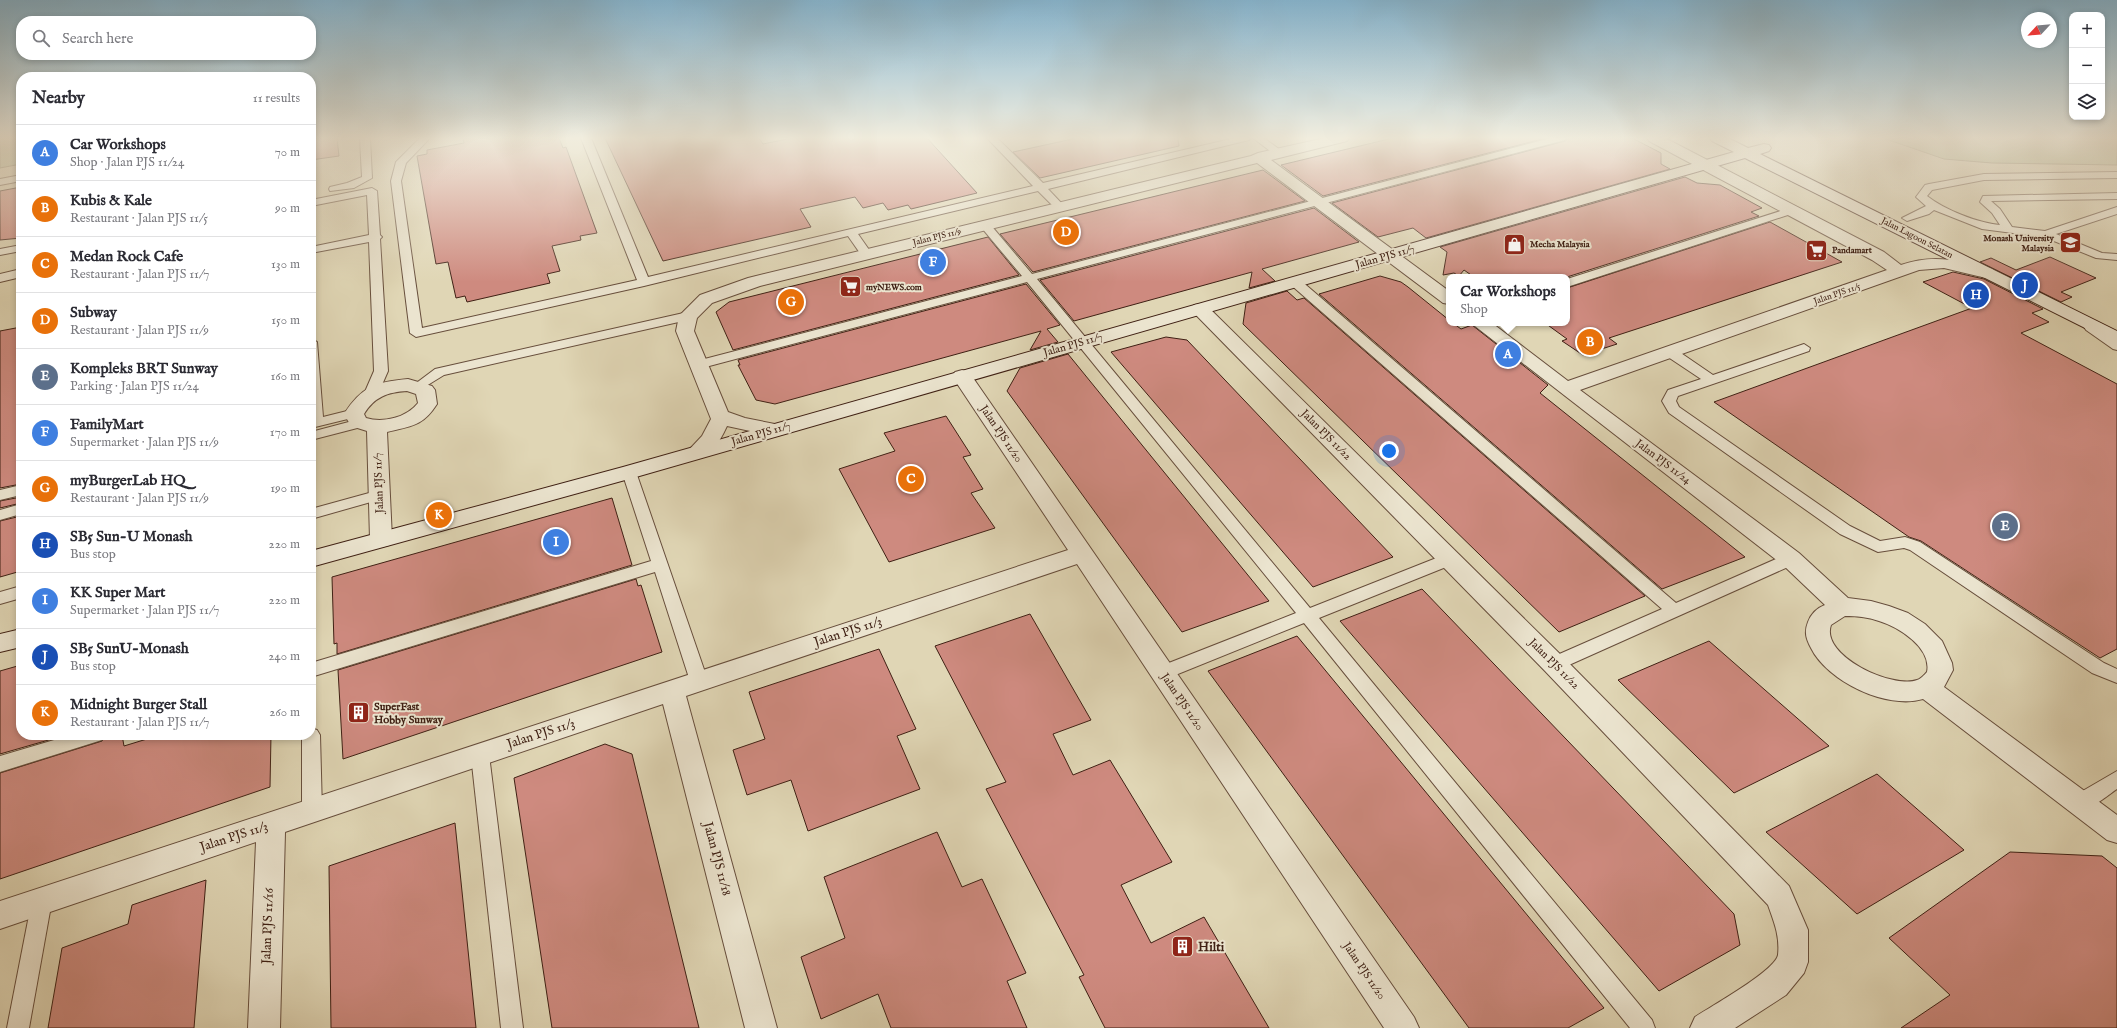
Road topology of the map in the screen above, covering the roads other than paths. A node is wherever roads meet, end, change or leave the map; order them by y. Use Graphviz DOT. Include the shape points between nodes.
graph roads {
  1 [pos="350,186"];
  2 [pos="397,186"];
  3 [pos="605,186"];
  4 [pos="1039,186"];
  5 [pos="1143,186"];
  6 [pos="1297,186"];
  7 [pos="1375,186"];
  8 [pos="1632,186"];
  9 [pos="1746,186"];
  10 [pos="1819,186"];
  11 [pos="1842,186"];
  12 [pos="1935,186"];
  13 [pos="316,192"];
  14 [pos="2117,196"];
  15 [pos="1317,201"];
  16 [pos="316,202"];
  17 [pos="1933,206"];
  18 [pos="1060,207"];
  19 [pos="1793,210"];
  20 [pos="2117,210"];
  21 [pos="1907,218"];
  22 [pos="985,225"];
  23 [pos="2009,230"];
  24 [pos="375,232"];
  25 [pos="851,232"];
  26 [pos="2046,234"];
  27 [pos="316,239"];
  28 [pos="16,249"];
  29 [pos="316,249"];
  30 [pos="0,252"];
  31 [pos="866,254"];
  32 [pos="1390,255"];
  33 [pos="2117,256"];
  34 [pos="1898,272"];
  35 [pos="1986,273"];
  36 [pos="16,274"];
  37 [pos="1028,277"];
  38 [pos="0,278"];
  39 [pos="1570,281"];
  40 [pos="644,282"];
  41 [pos="1295,282"];
  42 [pos="1446,297"];
  43 [pos="1200,308"];
  44 [pos="688,316"];
  45 [pos="2078,319"];
  46 [pos="2117,321"];
  47 [pos="1484,326"];
  48 [pos="2117,338"];
  49 [pos="1084,342"];
  50 [pos="2117,346"];
  51 [pos="1804,348"];
  52 [pos="1670,352"];
  53 [pos="698,365"];
  54 [pos="381,371"];
  55 [pos="962,376"];
  56 [pos="1712,380"];
  57 [pos="395,386"];
  58 [pos="418,387"];
  59 [pos="1566,388"];
  60 [pos="371,394"];
  61 [pos="720,416"];
  62 [pos="364,421"];
  63 [pos="316,423"];
  64 [pos="773,430"];
  65 [pos="316,435"];
  66 [pos="696,453"];
  67 [pos="629,472"];
  68 [pos="16,491"];
  69 [pos="0,496"];
  70 [pos="380,496"];
  71 [pos="16,510"];
  72 [pos="316,513"];
  73 [pos="0,515"];
  74 [pos="381,539"];
  75 [pos="1082,554"];
  76 [pos="316,558"];
  77 [pos="1450,559"];
  78 [pos="1791,559"];
  79 [pos="658,565"];
  80 [pos="16,593"];
  81 [pos="0,598"];
  82 [pos="1842,607"];
  83 [pos="1675,611"];
  84 [pos="1307,615"];
  85 [pos="16,639"];
  86 [pos="0,643"];
  87 [pos="1554,664"];
  88 [pos="316,668"];
  89 [pos="1162,672"];
  90 [pos="2117,676"];
  91 [pos="699,682"];
  92 [pos="1926,688"];
  93 [pos="672,691"];
  94 [pos="79,740"];
  95 [pos="311,740"];
  96 [pos="480,755"];
  97 [pos="0,764"];
  98 [pos="2116,781"];
  99 [pos="2081,802"];
  100 [pos="312,810"];
  101 [pos="271,824"];
  102 [pos="2117,831"];
  103 [pos="42,900"];
  104 [pos="0,914"];
  105 [pos="18,1028"];
  106 [pos="264,1028"];
  107 [pos="512,1028"];
  108 [pos="761,1028"];
  109 [pos="1403,1028"];
  110 [pos="1644,1028"];
  111 [pos="1706,1028"];
  1 -- 13 [label="lane"];
  2 -- 40 [label="lane" via="416,333"];
  3 -- 40 [label="lane"];
  4 -- 18 [label="lane"];
  4 -- 25 [label="lane"];
  5 -- 18 [label="street, Jalan PJS 11/9"];
  6 -- 15 [label="street"];
  7 -- 15 [label="lane"];
  8 -- 32 [label="street, Jalan PJS 11/7"];
  9 -- 19 [label="street"];
  10 -- 35 [label="street, Jalan Lagoon Selatan"];
  11 -- 21 [label="street, Jalan Lagoon Selatan"];
  12 -- 17 [label="lane" via="1929,187 1921,197"];
  14 -- 23 [label="lane" via="1987,198 1985,202 1996,211"];
  15 -- 32 [label="street"];
  15 -- 37 [label="lane"];
  16 -- 24 [label="lane" via="372,191"];
  17 -- 21 [label="lane" via="1925,212"];
  17 -- 23 [label="lane" via="1986,227"];
  18 -- 22 [label="street, Jalan PJS 11/9"];
  19 -- 34 [label="street" via="1878,256"];
  19 -- 39 [label="lane"];
  20 -- 26 [label="lane"];
  21 -- 46 [label="street, Jalan Lagoon Selatan"];
  22 -- 31 [label="street, Jalan PJS 11/9"];
  22 -- 37 [label="lane"];
  23 -- 26 [label="lane"];
  24 -- 27 [label="lane"];
  24 -- 29 [label="lane"];
  24 -- 54 [label="lane"];
  25 -- 31 [label="lane"];
  25 -- 40 [label="lane"];
  26 -- 33 [label="lane" via="2100,256"];
  28 -- 30 [label="lane"];
  31 -- 44 [label="street, Jalan PJS 11/9" via="730,290 706,299"];
  32 -- 41 [label="street, Jalan PJS 11/7"];
  32 -- 42 [label="street"];
  34 -- 35 [label="street, Jalan PJS 11/5" via="1917,266 1944,263"];
  34 -- 52 [label="street, Jalan PJS 11/5"];
  35 -- 45 [label="street, Jalan Lagoon Selatan"];
  36 -- 38 [label="lane"];
  37 -- 49 [label="lane"];
  37 -- 53 [label="lane"];
  41 -- 43 [label="street, Jalan PJS 11/7"];
  41 -- 83 [label="lane"];
  43 -- 49 [label="street, Jalan PJS 11/7"];
  43 -- 77 [label="street, Jalan PJS 11/22"];
  44 -- 53 [label="street" via="685,331"];
  44 -- 58 [label="lane" via="440,372"];
  45 -- 48 [label="street, Jalan Lagoon Selatan"];
  45 -- 50 [label="lane"];
  47 -- 59 [label="street, Jalan PJS 11/24"];
  49 -- 55 [label="street, Jalan PJS 11/7"];
  49 -- 84 [label="lane"];
  51 -- 56 [label="lane"];
  52 -- 56 [label="lane"];
  52 -- 59 [label="street, Jalan PJS 11/5"];
  53 -- 61 [label="street"];
  54 -- 57 [label="lane"];
  54 -- 60 [label="lane"];
  55 -- 64 [label="street, Jalan PJS 11/7"];
  55 -- 75 [label="street, Jalan PJS 11/20"];
  56 -- 90 [label="lane" via="1673,393 1668,401 1674,410 1844,530 1878,547 1905,542 1915,546 2098,668"];
  57 -- 58 [label="street"];
  57 -- 60 [label="street"];
  58 -- 62 [label="street" via="425,390 428,403 423,410 403,423"];
  59 -- 78 [label="street, Jalan PJS 11/24"];
  60 -- 62 [label="street" via="360,403"];
  61 -- 64 [label="street" via="740,424"];
  61 -- 66 [label="street" via="721,419 710,440"];
  62 -- 63 [label="lane"];
  62 -- 65 [label="lane"];
  62 -- 70 [label="street, Jalan PJS 11/7"];
  64 -- 66 [label="street, Jalan PJS 11/7"];
  66 -- 67 [label="street, Jalan PJS 11/7"];
  67 -- 74 [label="street, Jalan PJS 11/7"];
  67 -- 79 [label="lane"];
  68 -- 69 [label="lane"];
  70 -- 72 [label="lane"];
  70 -- 74 [label="street, Jalan PJS 11/7"];
  71 -- 73 [label="lane"];
  74 -- 76 [label="street, Jalan PJS 11/7"];
  75 -- 89 [label="street, Jalan PJS 11/20"];
  75 -- 91 [label="street, Jalan PJS 11/3"];
  77 -- 84 [label="lane"];
  77 -- 87 [label="street, Jalan PJS 11/22"];
  78 -- 82 [label="street, Jalan PJS 11/24"];
  78 -- 83 [label="lane"];
  79 -- 88 [label="lane"];
  79 -- 91 [label="lane"];
  80 -- 81 [label="lane"];
  82 -- 92 [label="street" via="1878,611 1898,619 1915,629 1929,642 1938,656 1941,669 1937,680"];
  82 -- 92 [label="street" via="1828,611 1819,620 1817,631 1821,645 1832,659 1855,675 1890,689 1910,691"];
  83 -- 87 [label="lane"];
  84 -- 89 [label="lane"];
  84 -- 110 [label="lane"];
  85 -- 86 [label="street"];
  87 -- 111 [label="street, Jalan PJS 11/22" via="1779,896 1793,930 1793,962 1775,984"];
  89 -- 109 [label="street, Jalan PJS 11/20"];
  91 -- 93 [label="street, Jalan PJS 11/3"];
  92 -- 99 [label="street"];
  93 -- 96 [label="street, Jalan PJS 11/3"];
  93 -- 108 [label="street, Jalan PJS 11/18"];
  94 -- 97 [label="lane"];
  95 -- 100 [label="lane"];
  96 -- 100 [label="street, Jalan PJS 11/3"];
  96 -- 107 [label="lane"];
  98 -- 99 [label="lane"];
  99 -- 102 [label="street"];
  100 -- 101 [label="street, Jalan PJS 11/3"];
  101 -- 103 [label="street, Jalan PJS 11/3"];
  101 -- 106 [label="street, Jalan PJS 11/16"];
  103 -- 104 [label="street, Jalan PJS 11/3"];
  103 -- 105 [label="lane"];
}
